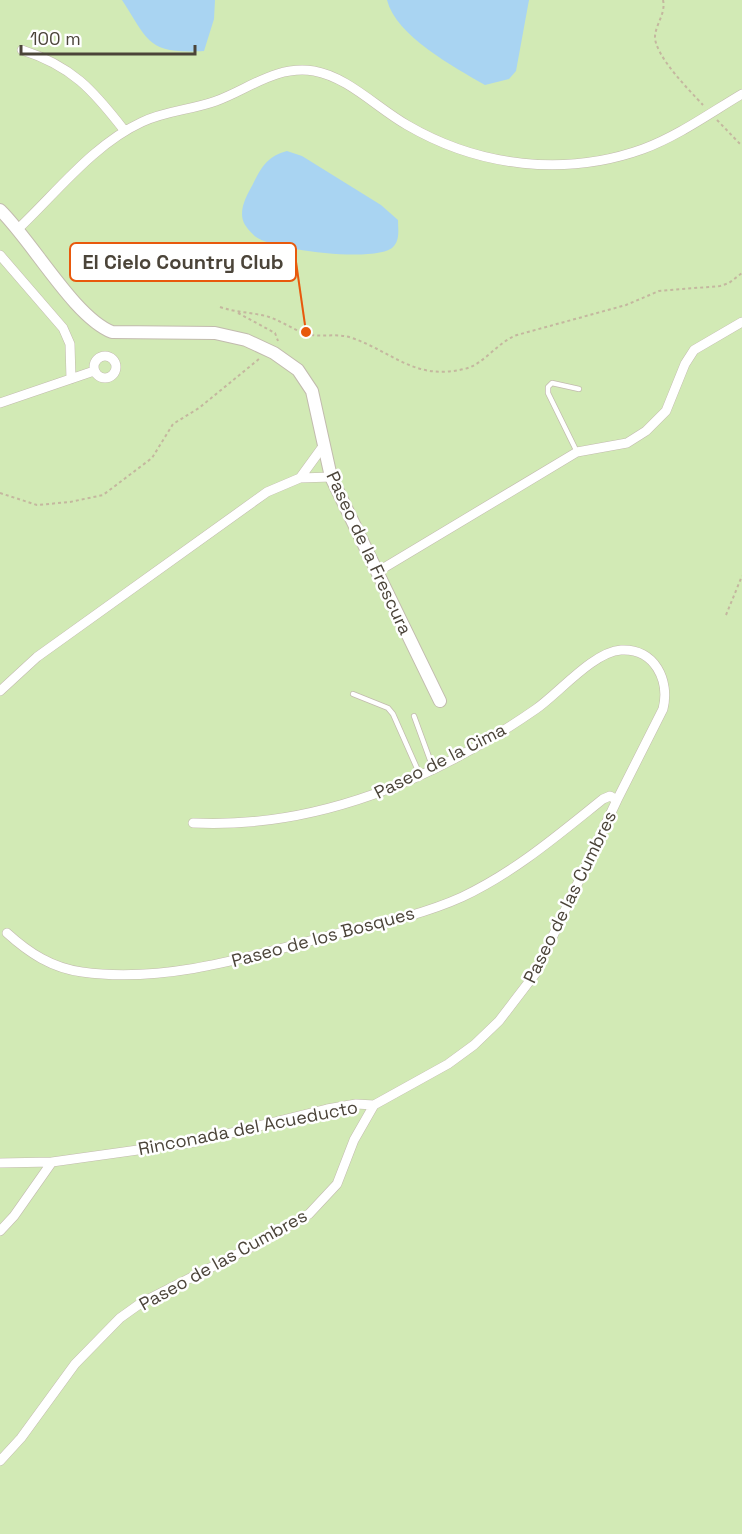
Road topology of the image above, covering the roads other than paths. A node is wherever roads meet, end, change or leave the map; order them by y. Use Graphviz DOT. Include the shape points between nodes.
graph roads {
  1 [pos="22,50"];
  2 [pos="742,94"];
  3 [pos="124,130"];
  4 [pos="0,210"];
  5 [pos="19,228"];
  6 [pos="0,255"];
  7 [pos="742,322"];
  8 [pos="94,371"];
  9 [pos="71,380"];
  10 [pos="579,389"];
  11 [pos="0,403"];
  12 [pos="324,445"];
  13 [pos="577,452"];
  14 [pos="331,477"];
  15 [pos="300,478"];
  16 [pos="376,572"];
  17 [pos="659,669"];
  18 [pos="0,691"];
  19 [pos="353,694"];
  20 [pos="440,701"];
  21 [pos="414,716"];
  22 [pos="433,768"];
  23 [pos="420,775"];
  24 [pos="617,800"];
  25 [pos="192,823"];
  26 [pos="7,933"];
  27 [pos="374,1105"];
  28 [pos="52,1162"];
  29 [pos="0,1163"];
  30 [pos="0,1231"];
  31 [pos="0,1461"];
  1 -- 3 [label="street" via="46,58 76,76"];
  2 -- 3 [label="street" via="666,138 620,155 567,164 514,163 458,150 406,125 331,76 295,70"];
  3 -- 5 [label="street"];
  4 -- 5 [label="street, Paseo de la Frescura"];
  5 -- 12 [label="street, Paseo de la Frescura" via="98,327 112,332 215,333 246,340 298,370 312,391"];
  6 -- 9 [label="street" via="63,328 70,344"];
  7 -- 13 [label="street" via="694,350 666,411 645,431 627,443"];
  8 -- 9 [label="street"];
  9 -- 11 [label="street"];
  10 -- 13 [label="lane" via="552,383 548,387"];
  12 -- 14 [label="street, Paseo de la Frescura"];
  12 -- 15 [label="street"];
  13 -- 16 [label="street"];
  14 -- 15 [label="street"];
  14 -- 16 [label="street, Paseo de la Frescura"];
  15 -- 18 [label="street" via="267,492 112,601 37,657"];
  16 -- 20 [label="street, Paseo de la Frescura"];
  17 -- 22 [label="street, Paseo de la Cima" via="641,654 621,650 609,653 538,708 485,742"];
  17 -- 24 [label="street, Paseo de las Cumbres" via="667,695 663,709"];
  19 -- 23 [label="lane" via="388,708 393,714"];
  21 -- 22 [label="lane"];
  22 -- 23 [label="street, Paseo de la Cima"];
  23 -- 25 [label="street, Paseo de la Cima" via="371,796 291,817 248,823"];
  24 -- 26 [label="street, Paseo de los Bosques" via="610,796 603,799 528,860 462,897 392,920 210,966 128,974 82,972 33,954"];
  24 -- 27 [label="street, Paseo de las Cumbres" via="540,964 520,996 474,1045"];
  27 -- 28 [label="street, Rinconada del Acueducto" via="327,1109 195,1142"];
  27 -- 31 [label="street, Paseo de las Cumbres" via="327,1197 292,1225 141,1303 120,1318 75,1364"];
  28 -- 29 [label="street, Rinconada del Acueducto"];
  28 -- 30 [label="street"];
}
